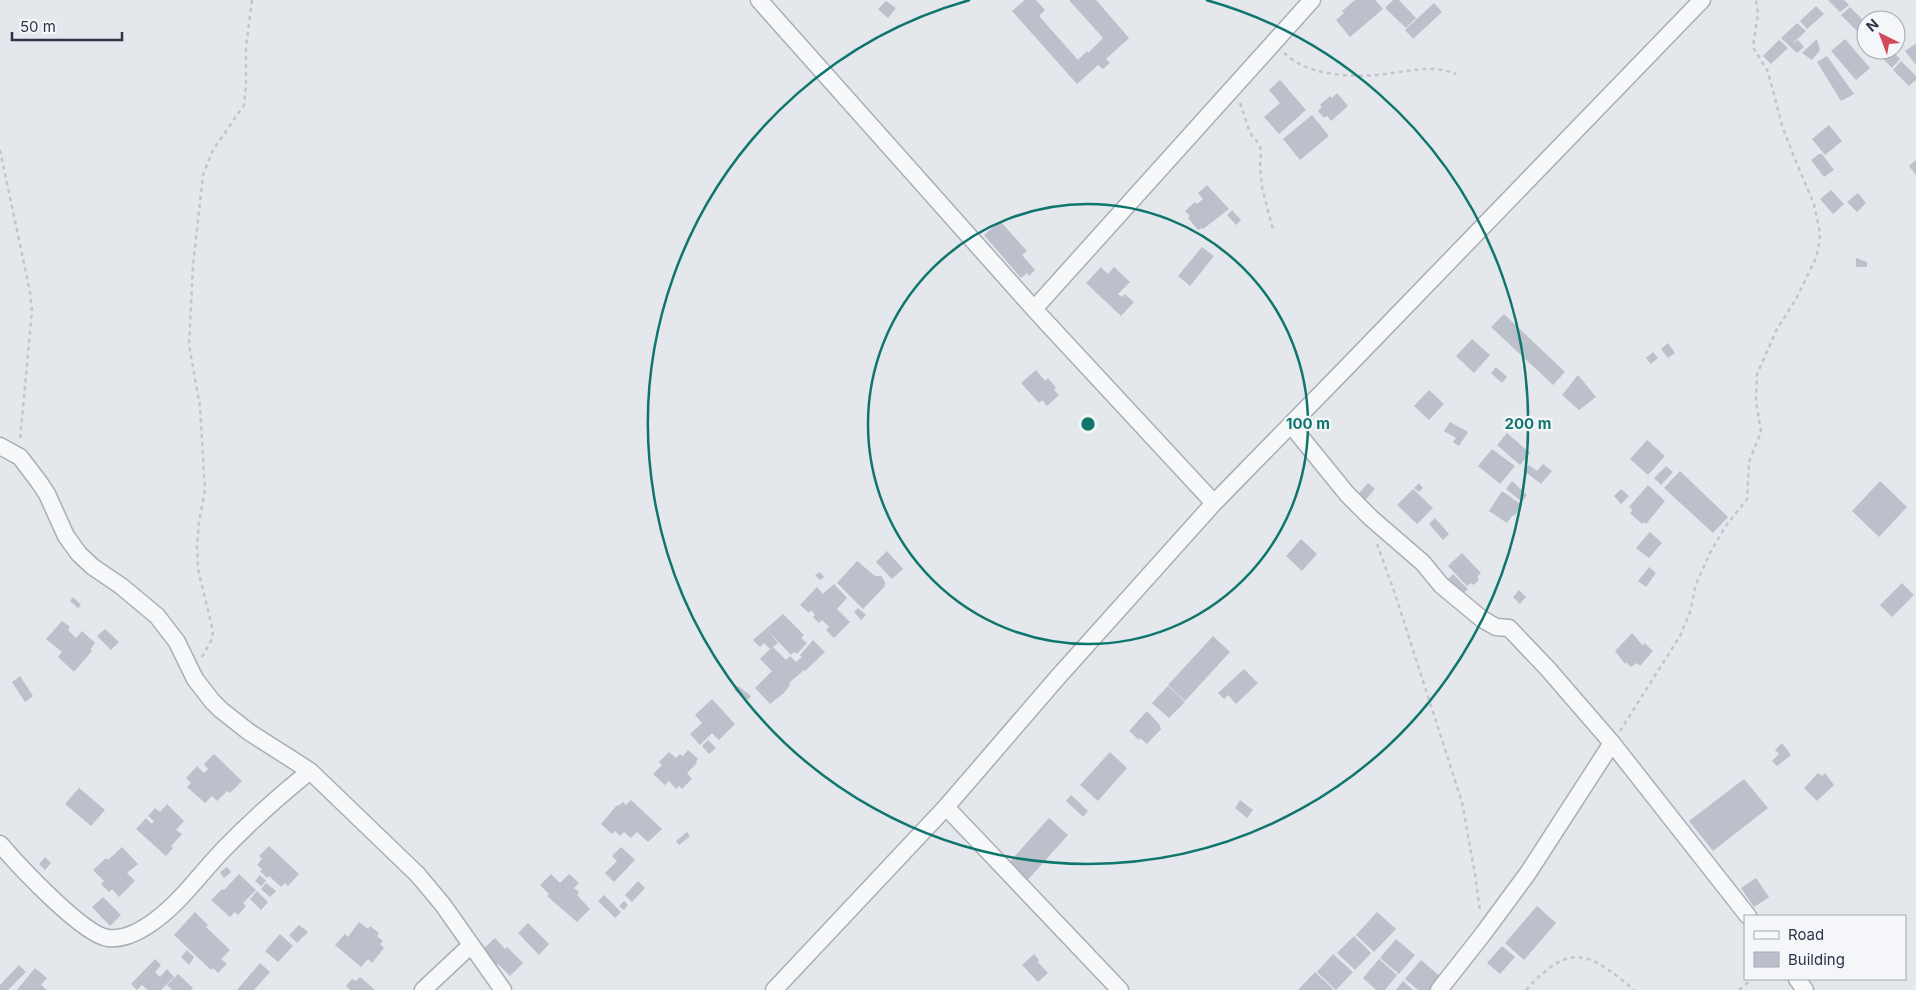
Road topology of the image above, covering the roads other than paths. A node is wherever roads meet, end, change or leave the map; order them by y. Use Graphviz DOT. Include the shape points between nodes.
graph roads {
  1 [pos="759,0"];
  2 [pos="1312,0"];
  3 [pos="1702,0"];
  4 [pos="1034,309"];
  5 [pos="1291,425"];
  6 [pos="0,446"];
  7 [pos="1214,503"];
  8 [pos="1612,743"];
  9 [pos="310,771"];
  10 [pos="946,807"];
  11 [pos="0,844"];
  12 [pos="1747,915"];
  13 [pos="470,946"];
  14 [pos="423,990"];
  15 [pos="503,990"];
  16 [pos="774,990"];
  17 [pos="1120,990"];
  18 [pos="1439,990"];
  1 -- 4 [label="street"];
  2 -- 4 [label="street"];
  3 -- 5 [label="street"];
  4 -- 7 [label="street"];
  5 -- 7 [label="street"];
  5 -- 8 [label="street" via="1347,494 1371,518 1482,619 1496,627 1509,628"];
  6 -- 9 [label="street" via="20,456 47,494 66,536 79,554 157,616 176,642 203,691 221,710"];
  7 -- 10 [label="street"];
  8 -- 12 [label="street"];
  8 -- 18 [label="street" via="1528,873"];
  9 -- 11 [label="street" via="258,816 165,912 143,928 124,936 107,938 90,932 20,868"];
  9 -- 13 [label="street" via="418,875"];
  10 -- 16 [label="street"];
  10 -- 17 [label="street"];
  13 -- 14 [label="street"];
  13 -- 15 [label="street"];
}
